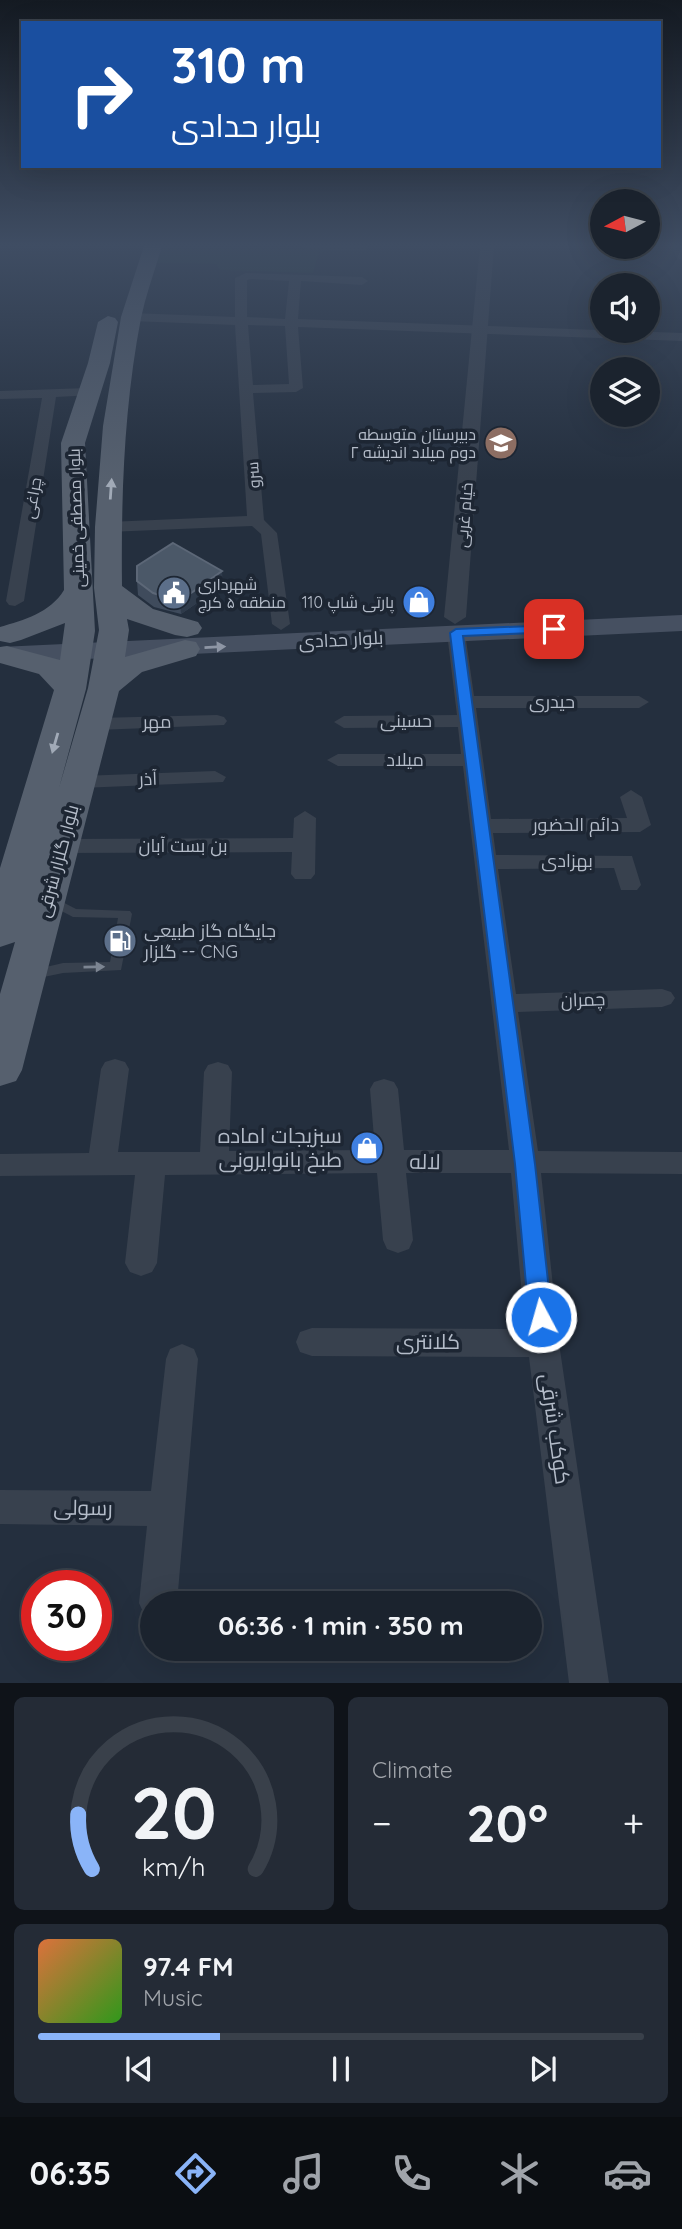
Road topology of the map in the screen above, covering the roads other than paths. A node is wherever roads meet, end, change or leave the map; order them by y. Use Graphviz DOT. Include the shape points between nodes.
graph roads {
  1 [pos="116,325"];
  2 [pos="121,325"];
  3 [pos="240,325"];
  4 [pos="291,325"];
  5 [pos="333,325"];
  6 [pos="480,325"];
  7 [pos="480,330"];
  8 [pos="682,338"];
  9 [pos="247,389"];
  10 [pos="88,392"];
  11 [pos="50,394"];
  12 [pos="0,396"];
  13 [pos="115,426"];
  14 [pos="77,427"];
  15 [pos="112,459"];
  16 [pos="72,461"];
  17 [pos="256,521"];
  18 [pos="108,527"];
  19 [pos="108,588"];
  20 [pos="79,589"];
  21 [pos="15,601"];
  22 [pos="682,608"];
  23 [pos="281,624"];
  24 [pos="682,624"];
  25 [pos="456,625"];
  26 [pos="186,639"];
  27 [pos="95,641"];
  28 [pos="4,644"];
  29 [pos="87,688"];
  30 [pos="639,702"];
  31 [pos="466,712"];
  32 [pos="217,721"];
  33 [pos="344,722"];
  34 [pos="97,724"];
  35 [pos="338,760"];
  36 [pos="472,760"];
  37 [pos="215,777"];
  38 [pos="80,782"];
  39 [pos="631,797"];
  40 [pos="305,818"];
  41 [pos="481,826"];
  42 [pos="304,845"];
  43 [pos="62,846"];
  44 [pos="486,862"];
  45 [pos="303,874"];
  46 [pos="629,885"];
  47 [pos="48,899"];
  48 [pos="0,934"];
  49 [pos="27,975"];
  50 [pos="662,998"];
  51 [pos="504,1003"];
  52 [pos="115,1069"];
  53 [pos="0,1070"];
  54 [pos="218,1072"];
  55 [pos="384,1089"];
  56 [pos="389,1161"];
  57 [pos="214,1163"];
  58 [pos="682,1163"];
  59 [pos="525,1164"];
  60 [pos="0,1165"];
  61 [pos="102,1165"];
  62 [pos="151,1165"];
  63 [pos="398,1240"];
  64 [pos="141,1263"];
  65 [pos="312,1342"];
  66 [pos="543,1343"];
  67 [pos="182,1360"];
  68 [pos="0,1507"];
  69 [pos="167,1509"];
  70 [pos="159,1591"];
  71 [pos="589,1683"];
  1 -- 10 [label="main road, بلوار مصطفی خمینی"];
  2 -- 13 [label="main road, بلوار مصطفی خمینی"];
  3 -- 9 [label="street, سرو"];
  4 -- 9 [label="street" via="296,388"];
  5 -- 7 [label="street"];
  6 -- 7 [label="street, خیام غربی"];
  7 -- 8 [label="street"];
  7 -- 25 [label="street, خیام غربی"];
  9 -- 17 [label="street, سرو"];
  10 -- 11 [label="street"];
  10 -- 14 [label="main road, بلوار مصطفی خمینی"];
  11 -- 12 [label="street"];
  11 -- 21 [label="street, چراغی"];
  13 -- 14 [label="main road" via="92,435"];
  13 -- 15 [label="main road, بلوار مصطفی خمینی"];
  14 -- 16 [label="main road, بلوار مصطفی خمینی"];
  15 -- 16 [label="main road" via="105,452 93,451"];
  18 -- 15 [label="main road, بلوار مصطفی خمینی, one-way"];
  16 -- 20 [label="main road, بلوار مصطفی خمینی"];
  17 -- 18 [label="street"];
  17 -- 23 [label="street, سرو" via="269,533"];
  18 -- 19 [label="main road, بلوار مصطفی خمینی"];
  19 -- 26 [label="main road" via="131,611"];
  19 -- 27 [label="main road, بلوار مصطفی خمینی"];
  20 -- 27 [label="main road, بلوار مصطفی خمینی"];
  20 -- 28 [label="main road" via="59,616"];
  22 -- 25 [label="main road, بلوار حدادی"];
  23 -- 25 [label="main road, بلوار حدادی"];
  23 -- 26 [label="main road, بلوار حدادی"];
  24 -- 25 [label="main road, بلوار حدادی"];
  26 -- 25 [label="main road, بلوار حدادی, one-way"];
  25 -- 31 [label="street, کوکب شرقی"];
  26 -- 27 [label="main road, بلوار حدادی"];
  26 -- 29 [label="main road"];
  27 -- 28 [label="main road, بلوار حدادی"];
  27 -- 29 [label="main road, بلوار گلزار شرقی"];
  28 -- 29 [label="main road"];
  29 -- 34 [label="main road, بلوار گلزار شرقی"];
  29 -- 48 [label="main road, بلوار گلزار شرقی, one-way"];
  30 -- 31 [label="street, حیدری"];
  31 -- 33 [label="street, حسینی"];
  31 -- 36 [label="street, کوکب شرقی"];
  32 -- 34 [label="street, مهر"];
  34 -- 38 [label="main road, بلوار گلزار شرقی"];
  35 -- 36 [label="street, میلاد"];
  36 -- 41 [label="street, کوکب شرقی"];
  37 -- 38 [label="street, آذر"];
  38 -- 43 [label="main road, بلوار گلزار شرقی"];
  39 -- 41 [label="street, دائم الحضور" via="640,825"];
  40 -- 42 [label="street"];
  41 -- 44 [label="street, کوکب شرقی"];
  42 -- 43 [label="street, بن بست آبان"];
  42 -- 45 [label="street"];
  43 -- 47 [label="main road, بلوار گلزار شرقی"];
  44 -- 46 [label="street, بهزادی" via="624,861"];
  44 -- 51 [label="street, کوکب شرقی"];
  47 -- 49 [label="main road, بلوار گلزار شرقی"];
  49 -- 47 [label="lane, one-way" via="62,968 116,967 125,914 73,913"];
  49 -- 53 [label="main road, بلوار گلزار شرقی"];
  50 -- 51 [label="street, چمران"];
  51 -- 59 [label="street, کوکب شرقی"];
  52 -- 61 [label="street"];
  54 -- 57 [label="street"];
  55 -- 56 [label="street"];
  56 -- 57 [label="street, لاله"];
  56 -- 59 [label="street, لاله"];
  56 -- 63 [label="street"];
  57 -- 62 [label="street, لاله"];
  58 -- 59 [label="street, لاله"];
  59 -- 66 [label="street, کوکب شرقی"];
  60 -- 61 [label="street, لاله"];
  61 -- 62 [label="street, لاله"];
  62 -- 64 [label="street"];
  65 -- 66 [label="street, کلانتری"];
  66 -- 71 [label="street, کوکب شرقی"];
  67 -- 69 [label="street"];
  68 -- 69 [label="street, رسولی"];
  69 -- 70 [label="street"];
}
